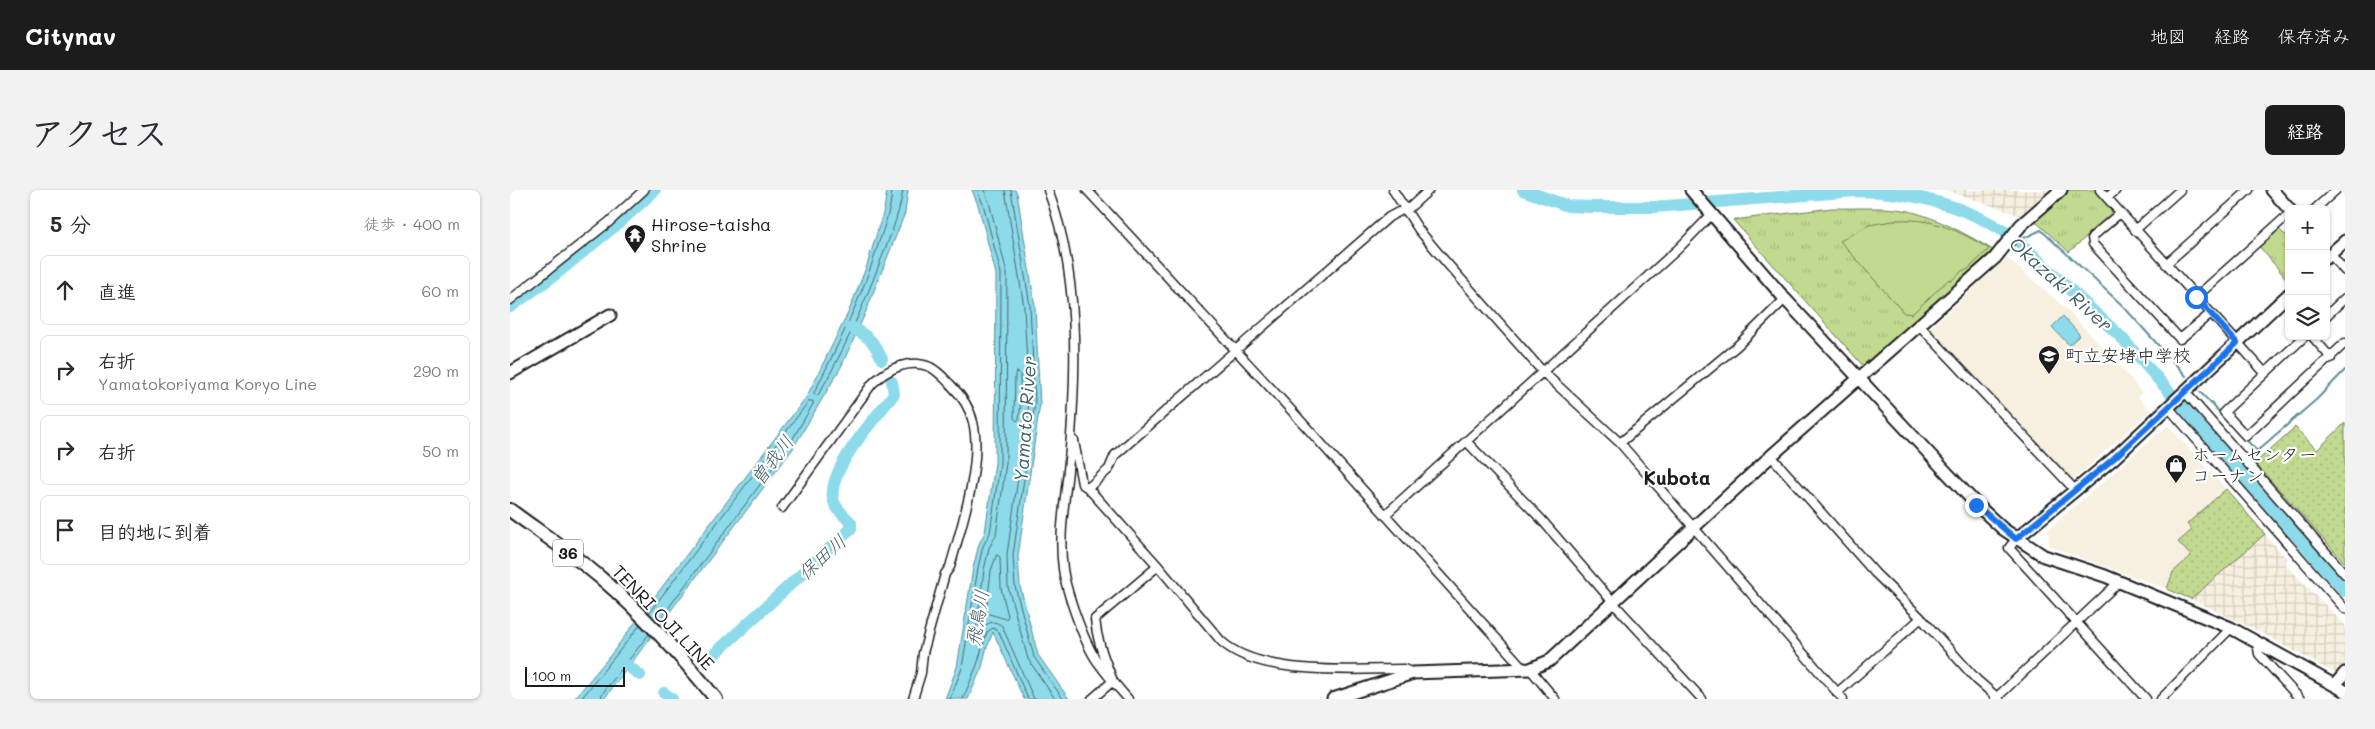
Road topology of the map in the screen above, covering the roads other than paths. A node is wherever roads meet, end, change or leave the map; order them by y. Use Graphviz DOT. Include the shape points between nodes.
graph roads {
  1 [pos="644,190"];
  2 [pos="1048,190"];
  3 [pos="1087,190"];
  4 [pos="1393,190"];
  5 [pos="1429,190"];
  6 [pos="2061,190"];
  7 [pos="2100,190"];
  8 [pos="2116,190"];
  9 [pos="2180,190"];
  10 [pos="2249,190"];
  11 [pos="2336,190"];
  12 [pos="2274,191"];
  13 [pos="1693,192"];
  14 [pos="2107,198"];
  15 [pos="2286,205"];
  16 [pos="2319,205"];
  17 [pos="1405,210"];
  18 [pos="2120,213"];
  19 [pos="1712,214"];
  20 [pos="2285,218"];
  21 [pos="2135,230"];
  22 [pos="2345,241"];
  23 [pos="2330,252"];
  24 [pos="2330,256"];
  25 [pos="2166,264"];
  26 [pos="2345,270"];
  27 [pos="2288,295"];
  28 [pos="2196,297"];
  29 [pos="2345,298"];
  30 [pos="1785,299"];
  31 [pos="510,300"];
  32 [pos="2330,312"];
  33 [pos="2210,314"];
  34 [pos="610,315"];
  35 [pos="1920,326"];
  36 [pos="2301,340"];
  37 [pos="2315,340"];
  38 [pos="2237,343"];
  39 [pos="2345,343"];
  40 [pos="1235,350"];
  41 [pos="2331,358"];
  42 [pos="1542,372"];
  43 [pos="510,373"];
  44 [pos="2265,373"];
  45 [pos="1860,379"];
  46 [pos="2185,392"];
  47 [pos="2168,407"];
  48 [pos="1072,419"];
  49 [pos="1466,441"];
  50 [pos="1620,443"];
  51 [pos="1771,456"];
  52 [pos="1088,488"];
  53 [pos="2076,491"];
  54 [pos="782,508"];
  55 [pos="510,510"];
  56 [pos="1384,515"];
  57 [pos="1692,528"];
  58 [pos="2016,539"];
  59 [pos="1158,566"];
  60 [pos="2345,574"];
  61 [pos="2119,582"];
  62 [pos="1613,600"];
  63 [pos="2345,609"];
  64 [pos="1921,618"];
  65 [pos="2076,622"];
  66 [pos="2231,628"];
  67 [pos="2258,642"];
  68 [pos="1527,669"];
  69 [pos="1413,673"];
  70 [pos="2345,673"];
  71 [pos="1111,684"];
  72 [pos="2340,688"];
  73 [pos="1838,696"];
  74 [pos="1997,698"];
  75 [pos="716,699"];
  76 [pos="913,699"];
  77 [pos="1092,699"];
  78 [pos="1128,699"];
  79 [pos="1333,699"];
  80 [pos="1555,699"];
  81 [pos="1702,699"];
  82 [pos="2146,699"];
  83 [pos="2160,699"];
  84 [pos="2300,699"];
  1 -- 31 [label="street"];
  2 -- 48 [label="street" via="1067,261 1074,319"];
  3 -- 40 [label="street"];
  4 -- 17 [label="street"];
  5 -- 17 [label="street"];
  6 -- 35 [label="street" via="2019,228 1995,258"];
  7 -- 14 [label="street"];
  8 -- 14 [label="street"];
  9 -- 21 [label="street"];
  10 -- 25 [label="street"];
  11 -- 16 [label="street"];
  12 -- 15 [label="street"];
  13 -- 19 [label="street"];
  14 -- 18 [label="street"];
  17 -- 40 [label="street" via="1389,217"];
  17 -- 42 [label="street" via="1445,262"];
  18 -- 21 [label="street"];
  18 -- 33 [label="street" via="2092,237 2093,244 2180,339"];
  19 -- 30 [label="street"];
  19 -- 42 [label="street"];
  20 -- 28 [label="street"];
  21 -- 25 [label="street"];
  22 -- 23 [label="street"];
  24 -- 26 [label="street"];
  25 -- 28 [label="street"];
  27 -- 38 [label="street"];
  28 -- 33 [label="street"];
  29 -- 32 [label="street"];
  30 -- 45 [label="street"];
  30 -- 50 [label="street" via="1737,346"];
  33 -- 38 [label="street"];
  34 -- 43 [label="street"];
  35 -- 45 [label="street"];
  35 -- 53 [label="street"];
  36 -- 44 [label="street"];
  37 -- 41 [label="street"];
  38 -- 44 [label="street"];
  38 -- 46 [label="street"];
  39 -- 41 [label="street"];
  40 -- 52 [label="street" via="1116,455 1109,469"];
  40 -- 56 [label="street"];
  41 -- 44 [label="street" via="2246,436 2224,412"];
  42 -- 49 [label="street"];
  42 -- 50 [label="street"];
  45 -- 51 [label="street"];
  45 -- 58 [label="street" via="1976,505"];
  46 -- 47 [label="street"];
  46 -- 60 [label="street"];
  47 -- 53 [label="street"];
  47 -- 63 [label="street"];
  48 -- 52 [label="street" via="1082,484"];
  48 -- 71 [label="street" via="1062,535 1063,570 1074,610 1094,657"];
  49 -- 56 [label="street"];
  49 -- 62 [label="street"];
  50 -- 57 [label="street"];
  51 -- 57 [label="street"];
  51 -- 64 [label="street" via="1875,572"];
  52 -- 59 [label="street"];
  53 -- 58 [label="street"];
  54 -- 76 [label="street" via="872,384 892,368 924,364 936,370 964,402 973,422 976,440 971,484 950,567 922,653 921,673"];
  55 -- 75 [label="main road, TENRI OJI LINE / 36" via="624,599"];
  56 -- 68 [label="street"];
  57 -- 62 [label="street"];
  57 -- 73 [label="street"];
  58 -- 61 [label="street" via="2044,556"];
  58 -- 65 [label="street" via="2009,548"];
  59 -- 69 [label="street" via="1231,651 1295,668 1404,669"];
  59 -- 71 [label="street" via="1095,619"];
  61 -- 65 [label="street"];
  61 -- 66 [label="street"];
  62 -- 68 [label="street" via="1549,661"];
  62 -- 81 [label="street"];
  64 -- 73 [label="street"];
  64 -- 74 [label="street"];
  65 -- 74 [label="street"];
  65 -- 82 [label="street"];
  66 -- 67 [label="street"];
  66 -- 83 [label="street"];
  67 -- 72 [label="street"];
  67 -- 84 [label="street" via="2259,654"];
  68 -- 69 [label="street"];
  68 -- 80 [label="street"];
  69 -- 79 [label="street"];
  70 -- 72 [label="street"];
  71 -- 77 [label="street"];
  71 -- 78 [label="street"];
}
